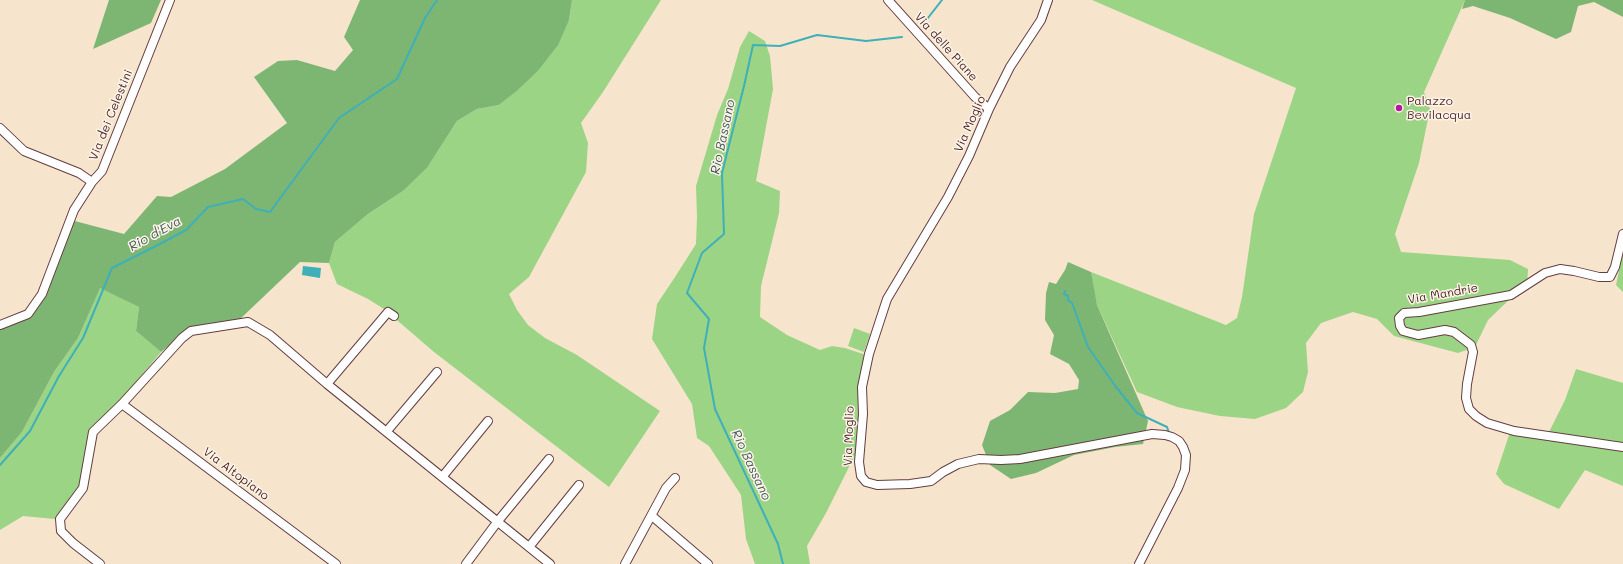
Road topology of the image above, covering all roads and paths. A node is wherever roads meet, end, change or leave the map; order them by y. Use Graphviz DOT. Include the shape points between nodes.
graph roads {
  1 [pos="170,0"];
  2 [pos="888,0"];
  3 [pos="1048,0"];
  4 [pos="989,109"];
  5 [pos="0,128"];
  6 [pos="92,182"];
  7 [pos="1623,234"];
  8 [pos="394,316"];
  9 [pos="0,326"];
  10 [pos="437,372"];
  11 [pos="327,384"];
  12 [pos="122,404"];
  13 [pos="488,421"];
  14 [pos="387,431"];
  15 [pos="1623,447"];
  16 [pos="549,459"];
  17 [pos="443,476"];
  18 [pos="675,478"];
  19 [pos="579,484"];
  20 [pos="652,516"];
  21 [pos="498,521"];
  22 [pos="529,547"];
  23 [pos="100,564"];
  24 [pos="336,564"];
  25 [pos="466,564"];
  26 [pos="550,564"];
  27 [pos="625,564"];
  28 [pos="708,564"];
  29 [pos="1139,564"];
  1 -- 6 [label="street, Via dei Celestini" via="102,171"];
  2 -- 4 [label="street, Via delle Piane" via="975,97"];
  3 -- 4 [label="street, Via Moglio" via="1041,20 1010,67"];
  4 -- 29 [label="street, Via Moglio" via="948,197 887,299 869,354 862,387 863,414 858,462 861,476 866,482 877,485 910,484 931,481 958,464 979,460 1020,459 1152,434 1172,437 1183,447 1186,455 1185,470"];
  5 -- 6 [label="street" via="24,151 79,173"];
  6 -- 9 [label="street, Via dei Celestini" via="74,210 42,294 28,314"];
  7 -- 15 [label="street, Via Mandrie" via="1610,277 1560,269 1545,273 1512,295 1404,313 1399,318 1403,331 1418,335 1445,330 1454,332 1471,345 1473,352 1466,384 1466,398 1469,409 1487,423 1514,431"];
  8 -- 11 [label="street" via="388,312"];
  10 -- 14 [label="street"];
  11 -- 12 [label="street" via="270,335 248,322 192,331 182,338"];
  11 -- 14 [label="street"];
  12 -- 23 [label="street" via="93,432 83,488 60,519 61,531"];
  12 -- 24 [label="street, Via Altopiano"];
  13 -- 17 [label="street"];
  14 -- 17 [label="street"];
  16 -- 21 [label="street"];
  17 -- 21 [label="street"];
  18 -- 20 [label="street" via="666,488"];
  19 -- 22 [label="street"];
  20 -- 27 [label="street"];
  20 -- 28 [label="street"];
  21 -- 22 [label="street"];
  21 -- 25 [label="street"];
  22 -- 26 [label="street"];
}
